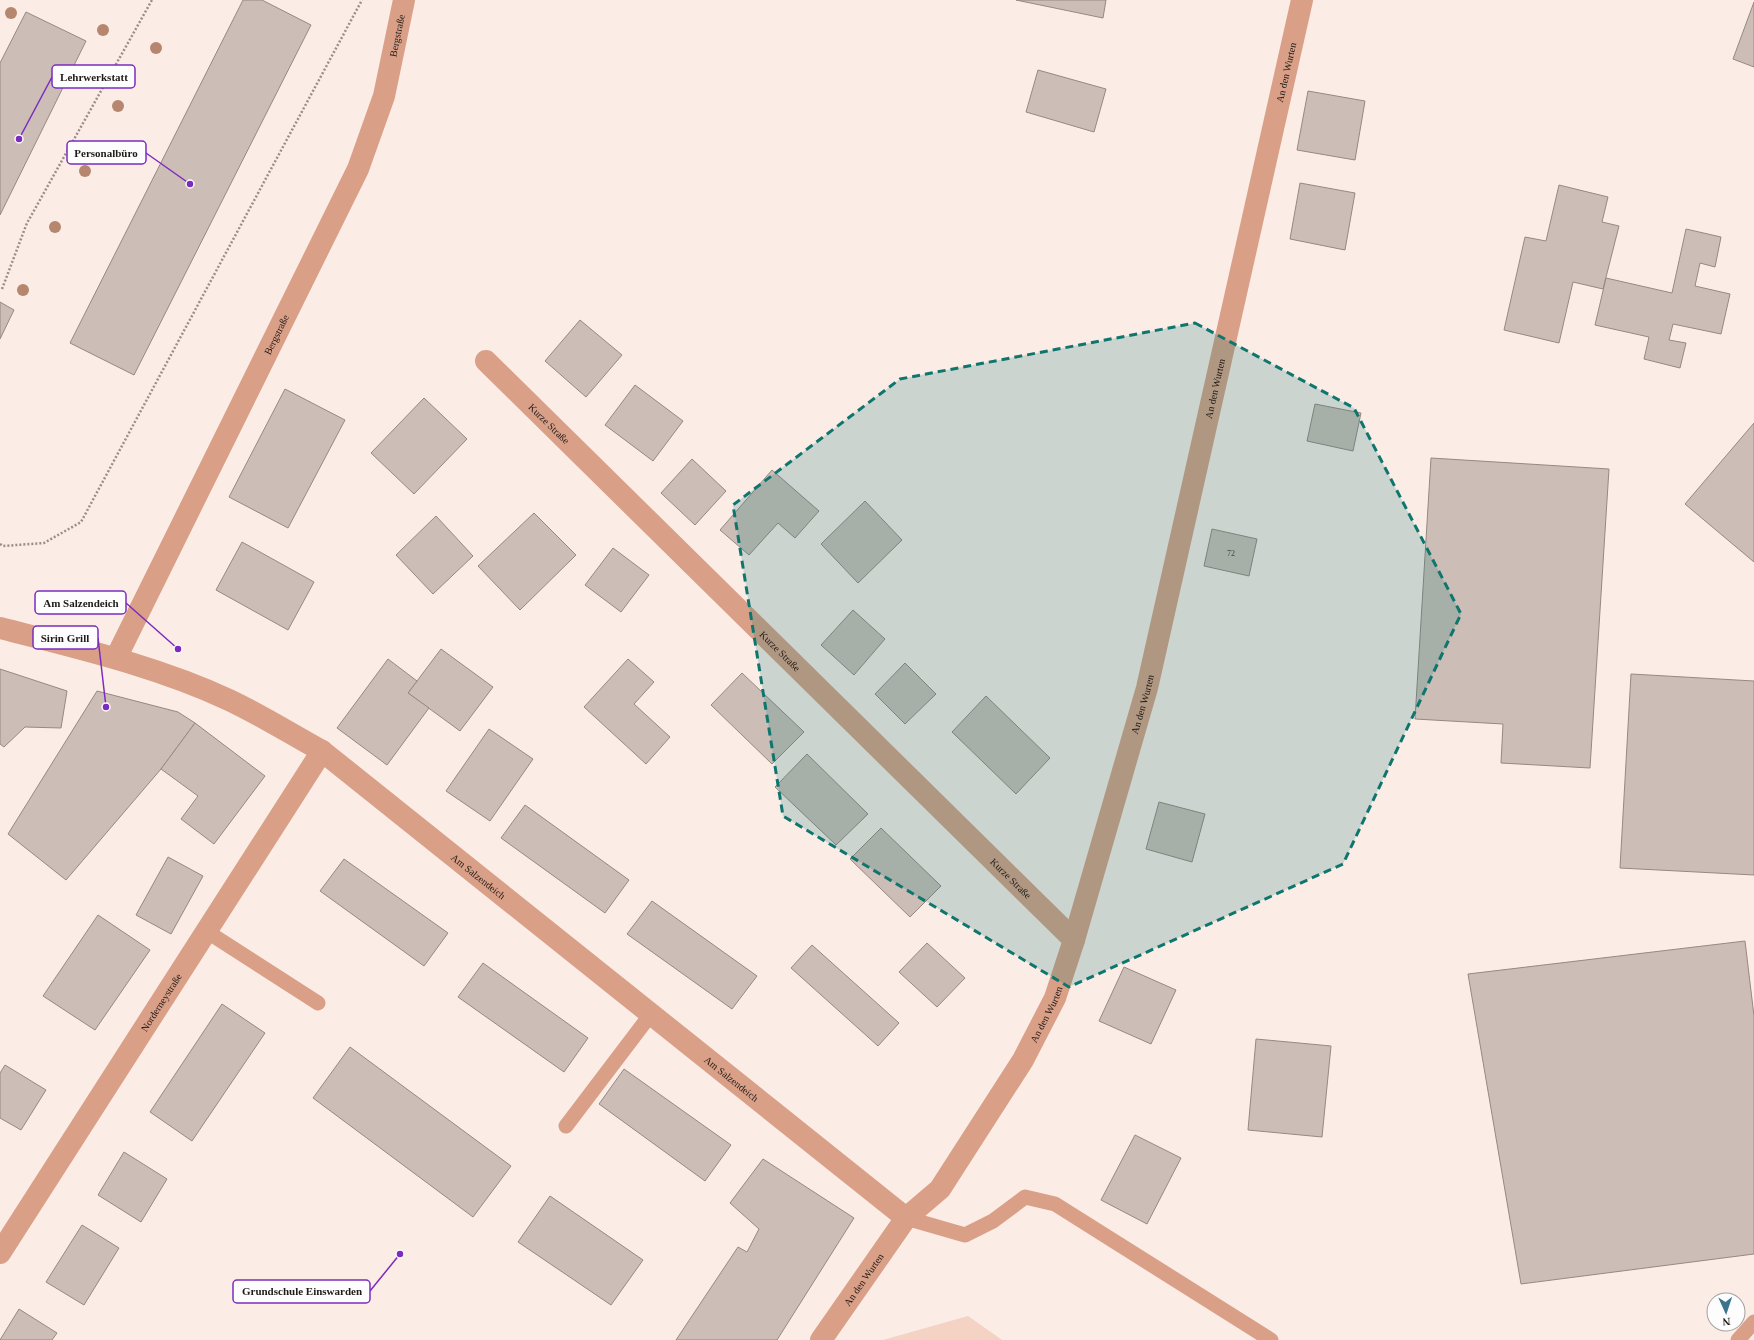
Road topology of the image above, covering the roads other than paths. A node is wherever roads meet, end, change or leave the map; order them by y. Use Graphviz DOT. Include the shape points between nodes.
graph roads {
  1 [pos="404,0"];
  2 [pos="1302,0"];
  3 [pos="486,361"];
  4 [pos="0,628"];
  5 [pos="116,658"];
  6 [pos="322,751"];
  7 [pos="206,932"];
  8 [pos="1074,940"];
  9 [pos="318,1003"];
  10 [pos="650,1014"];
  11 [pos="566,1126"];
  12 [pos="906,1218"];
  13 [pos="0,1253"];
  14 [pos="1754,1322"];
  15 [pos="821,1340"];
  16 [pos="1272,1340"];
  17 [pos="1738,1340"];
  1 -- 5 [label="street, Bergstraße" via="384,96 358,168"];
  2 -- 8 [label="street, An den Wurten" via="1147,688"];
  3 -- 8 [label="street, Kurze Straße"];
  4 -- 5 [label="street, Am Salzendeich"];
  5 -- 6 [label="street, Am Salzendeich" via="229,700"];
  6 -- 7 [label="street, Norderneystraße"];
  6 -- 10 [label="street, Am Salzendeich"];
  7 -- 9 [label="lane"];
  7 -- 13 [label="street, Norderneystraße"];
  8 -- 12 [label="street, An den Wurten" via="1055,998 1023,1060 940,1189"];
  10 -- 11 [label="lane"];
  10 -- 12 [label="street, Am Salzendeich"];
  12 -- 15 [label="street, An den Wurten"];
  12 -- 16 [label="lane" via="965,1235 992,1221 1025,1197 1055,1204"];
  14 -- 17 [label="lane"];
}
